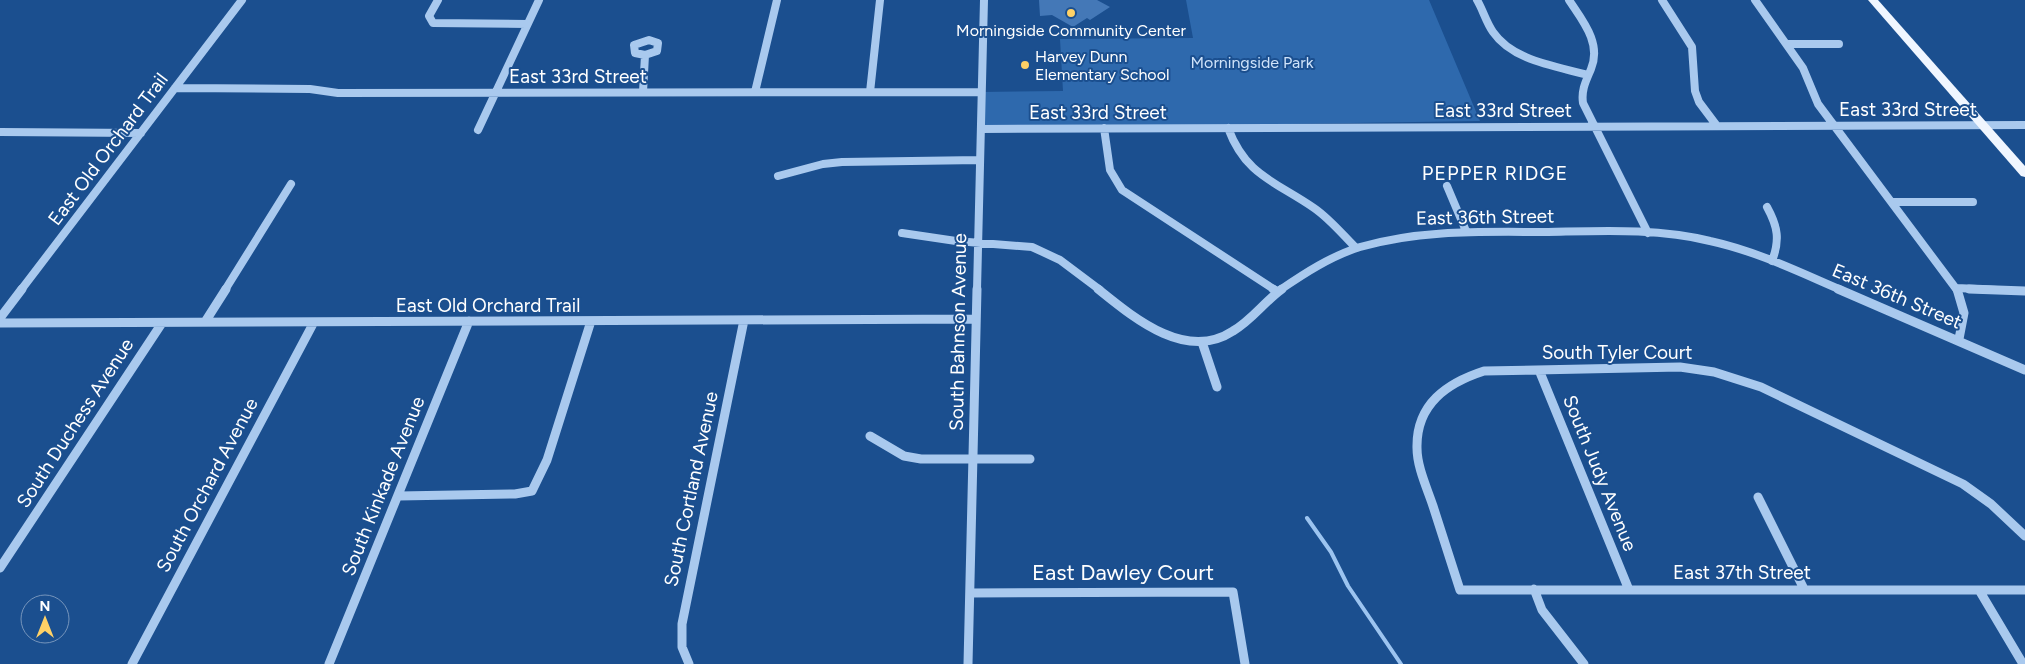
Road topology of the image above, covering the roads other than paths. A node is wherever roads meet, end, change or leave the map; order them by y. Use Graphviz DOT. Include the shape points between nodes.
graph roads {
  1 [pos="242,0"];
  2 [pos="438,0"];
  3 [pos="539,0"];
  4 [pos="777,0"];
  5 [pos="880,0"];
  6 [pos="984,0"];
  7 [pos="1477,0"];
  8 [pos="1570,0"];
  9 [pos="1662,0"];
  10 [pos="1755,0"];
  11 [pos="1873,0"];
  12 [pos="527,24"];
  13 [pos="1788,44"];
  14 [pos="1839,44"];
  15 [pos="645,55"];
  16 [pos="1588,75"];
  17 [pos="175,88"];
  18 [pos="643,92"];
  19 [pos="755,92"];
  20 [pos="870,92"];
  21 [pos="981,92"];
  22 [pos="496,93"];
  23 [pos="2025,124"];
  24 [pos="1982,125"];
  25 [pos="1594,126"];
  26 [pos="1717,126"];
  27 [pos="1834,126"];
  28 [pos="1104,128"];
  29 [pos="1228,128"];
  30 [pos="981,129"];
  31 [pos="478,130"];
  32 [pos="0,132"];
  33 [pos="141,133"];
  34 [pos="980,160"];
  35 [pos="2025,173"];
  36 [pos="778,176"];
  37 [pos="291,184"];
  38 [pos="1447,186"];
  39 [pos="1893,202"];
  40 [pos="1973,202"];
  41 [pos="1767,207"];
  42 [pos="1466,231"];
  43 [pos="902,233"];
  44 [pos="1648,233"];
  45 [pos="978,243"];
  46 [pos="1356,248"];
  47 [pos="1772,261"];
  48 [pos="1958,288"];
  49 [pos="2025,290"];
  50 [pos="1278,292"];
  51 [pos="0,318"];
  52 [pos="976,319"];
  53 [pos="744,320"];
  54 [pos="469,321"];
  55 [pos="591,321"];
  56 [pos="206,322"];
  57 [pos="314,322"];
  58 [pos="0,323"];
  59 [pos="162,323"];
  60 [pos="1959,339"];
  61 [pos="1202,342"];
  62 [pos="1539,370"];
  63 [pos="2025,370"];
  64 [pos="1217,387"];
  65 [pos="870,436"];
  66 [pos="1030,459"];
  67 [pos="973,460"];
  68 [pos="399,496"];
  69 [pos="1758,497"];
  70 [pos="2025,536"];
  71 [pos="0,568"];
  72 [pos="1804,588"];
  73 [pos="1460,590"];
  74 [pos="1534,590"];
  75 [pos="1629,590"];
  76 [pos="1979,590"];
  77 [pos="2025,590"];
  78 [pos="970,592"];
  79 [pos="132,664"];
  80 [pos="329,664"];
  81 [pos="689,664"];
  82 [pos="968,664"];
  83 [pos="1245,664"];
  84 [pos="1584,664"];
  85 [pos="2023,664"];
  1 -- 17 [label="street, East Old Orchard Trail"];
  2 -- 12 [label="street" via="429,16 433,23"];
  3 -- 12 [label="street"];
  4 -- 19 [label="street"];
  5 -- 20 [label="street"];
  6 -- 21 [label="street, South Bahnson Avenue"];
  7 -- 16 [label="street" via="1493,32 1517,52"];
  8 -- 16 [label="street" via="1595,50"];
  9 -- 26 [label="street" via="1692,47 1698,102"];
  10 -- 13 [label="street"];
  11 -- 24 [label="main road"];
  12 -- 22 [label="street"];
  13 -- 14 [label="street"];
  13 -- 27 [label="street" via="1803,68 1818,104"];
  15 -- 18 [label="street"];
  16 -- 25 [label="street" via="1581,96"];
  17 -- 22 [label="street, East 33rd Street"];
  17 -- 33 [label="street, East Old Orchard Trail"];
  18 -- 19 [label="street, East 33rd Street"];
  18 -- 22 [label="street, East 33rd Street"];
  19 -- 20 [label="street, East 33rd Street"];
  20 -- 21 [label="street, East 33rd Street"];
  21 -- 30 [label="street, South Bahnson Avenue"];
  22 -- 31 [label="street"];
  23 -- 24 [label="street, East 33rd Street"];
  24 -- 27 [label="street, East 33rd Street"];
  24 -- 35 [label="main road"];
  25 -- 26 [label="street, East 33rd Street"];
  25 -- 29 [label="street, East 33rd Street"];
  25 -- 44 [label="street"];
  26 -- 27 [label="street, East 33rd Street"];
  27 -- 39 [label="street"];
  28 -- 29 [label="street, East 33rd Street"];
  28 -- 30 [label="street, East 33rd Street"];
  28 -- 50 [label="street" via="1110,170 1122,190"];
  29 -- 46 [label="street" via="1234,148 1250,168 1322,214"];
  30 -- 34 [label="street, South Bahnson Avenue"];
  32 -- 33 [label="street"];
  33 -- 51 [label="street, East Old Orchard Trail"];
  34 -- 36 [label="street" via="842,162"];
  34 -- 45 [label="street, South Bahnson Avenue"];
  37 -- 56 [label="street"];
  38 -- 42 [label="street"];
  39 -- 40 [label="street"];
  39 -- 48 [label="street"];
  41 -- 47 [label="street" via="1780,236"];
  42 -- 44 [label="street, East 36th Street"];
  42 -- 46 [label="street, East 36th Street" via="1401,236"];
  43 -- 45 [label="street, East 36th Street"];
  44 -- 47 [label="street, East 36th Street" via="1691,236"];
  45 -- 52 [label="street, South Bahnson Avenue"];
  45 -- 61 [label="street, East 36th Street" via="1016,244 1050,254 1146,325 1170,337"];
  46 -- 50 [label="street, East 36th Street" via="1314,268"];
  47 -- 60 [label="street, East 36th Street"];
  48 -- 49 [label="street"];
  48 -- 60 [label="street" via="1964,313"];
  50 -- 61 [label="street, East 36th Street" via="1239,329 1216,340"];
  52 -- 53 [label="street, East Old Orchard Trail"];
  52 -- 67 [label="street, South Bahnson Avenue"];
  53 -- 55 [label="street, East Old Orchard Trail"];
  53 -- 81 [label="street, South Cortland Avenue" via="682,624 682,647"];
  54 -- 55 [label="street, East Old Orchard Trail"];
  54 -- 57 [label="street, East Old Orchard Trail"];
  54 -- 68 [label="street, South Kinkade Avenue"];
  55 -- 68 [label="street" via="547,460 532,490 515,494"];
  56 -- 57 [label="street, East Old Orchard Trail"];
  56 -- 59 [label="street, East Old Orchard Trail"];
  57 -- 79 [label="street, South Orchard Avenue"];
  58 -- 59 [label="street, East Old Orchard Trail"];
  59 -- 71 [label="street, South Duchess Avenue"];
  60 -- 63 [label="street, East 36th Street"];
  61 -- 64 [label="street"];
  62 -- 70 [label="street, South Tyler Court" via="1680,367 1738,379 1963,484 1991,504"];
  62 -- 73 [label="street, South Tyler Court" via="1484,371 1463,378 1444,389 1429,406 1420,424 1417,448 1421,470"];
  62 -- 75 [label="street, South Judy Avenue"];
  65 -- 67 [label="street" via="904,456 939,461"];
  66 -- 67 [label="street"];
  67 -- 78 [label="street, South Bahnson Avenue"];
  68 -- 80 [label="street, South Kinkade Avenue"];
  69 -- 72 [label="street"];
  72 -- 75 [label="street, East 37th Street"];
  72 -- 76 [label="street, East 37th Street"];
  73 -- 74 [label="street, East 37th Street"];
  74 -- 75 [label="street, East 37th Street"];
  74 -- 84 [label="street" via="1542,610"];
  76 -- 77 [label="street, East 37th Street"];
  76 -- 85 [label="street"];
  78 -- 82 [label="street, South Bahnson Avenue"];
  78 -- 83 [label="street, East Dawley Court" via="1233,592"];
}
